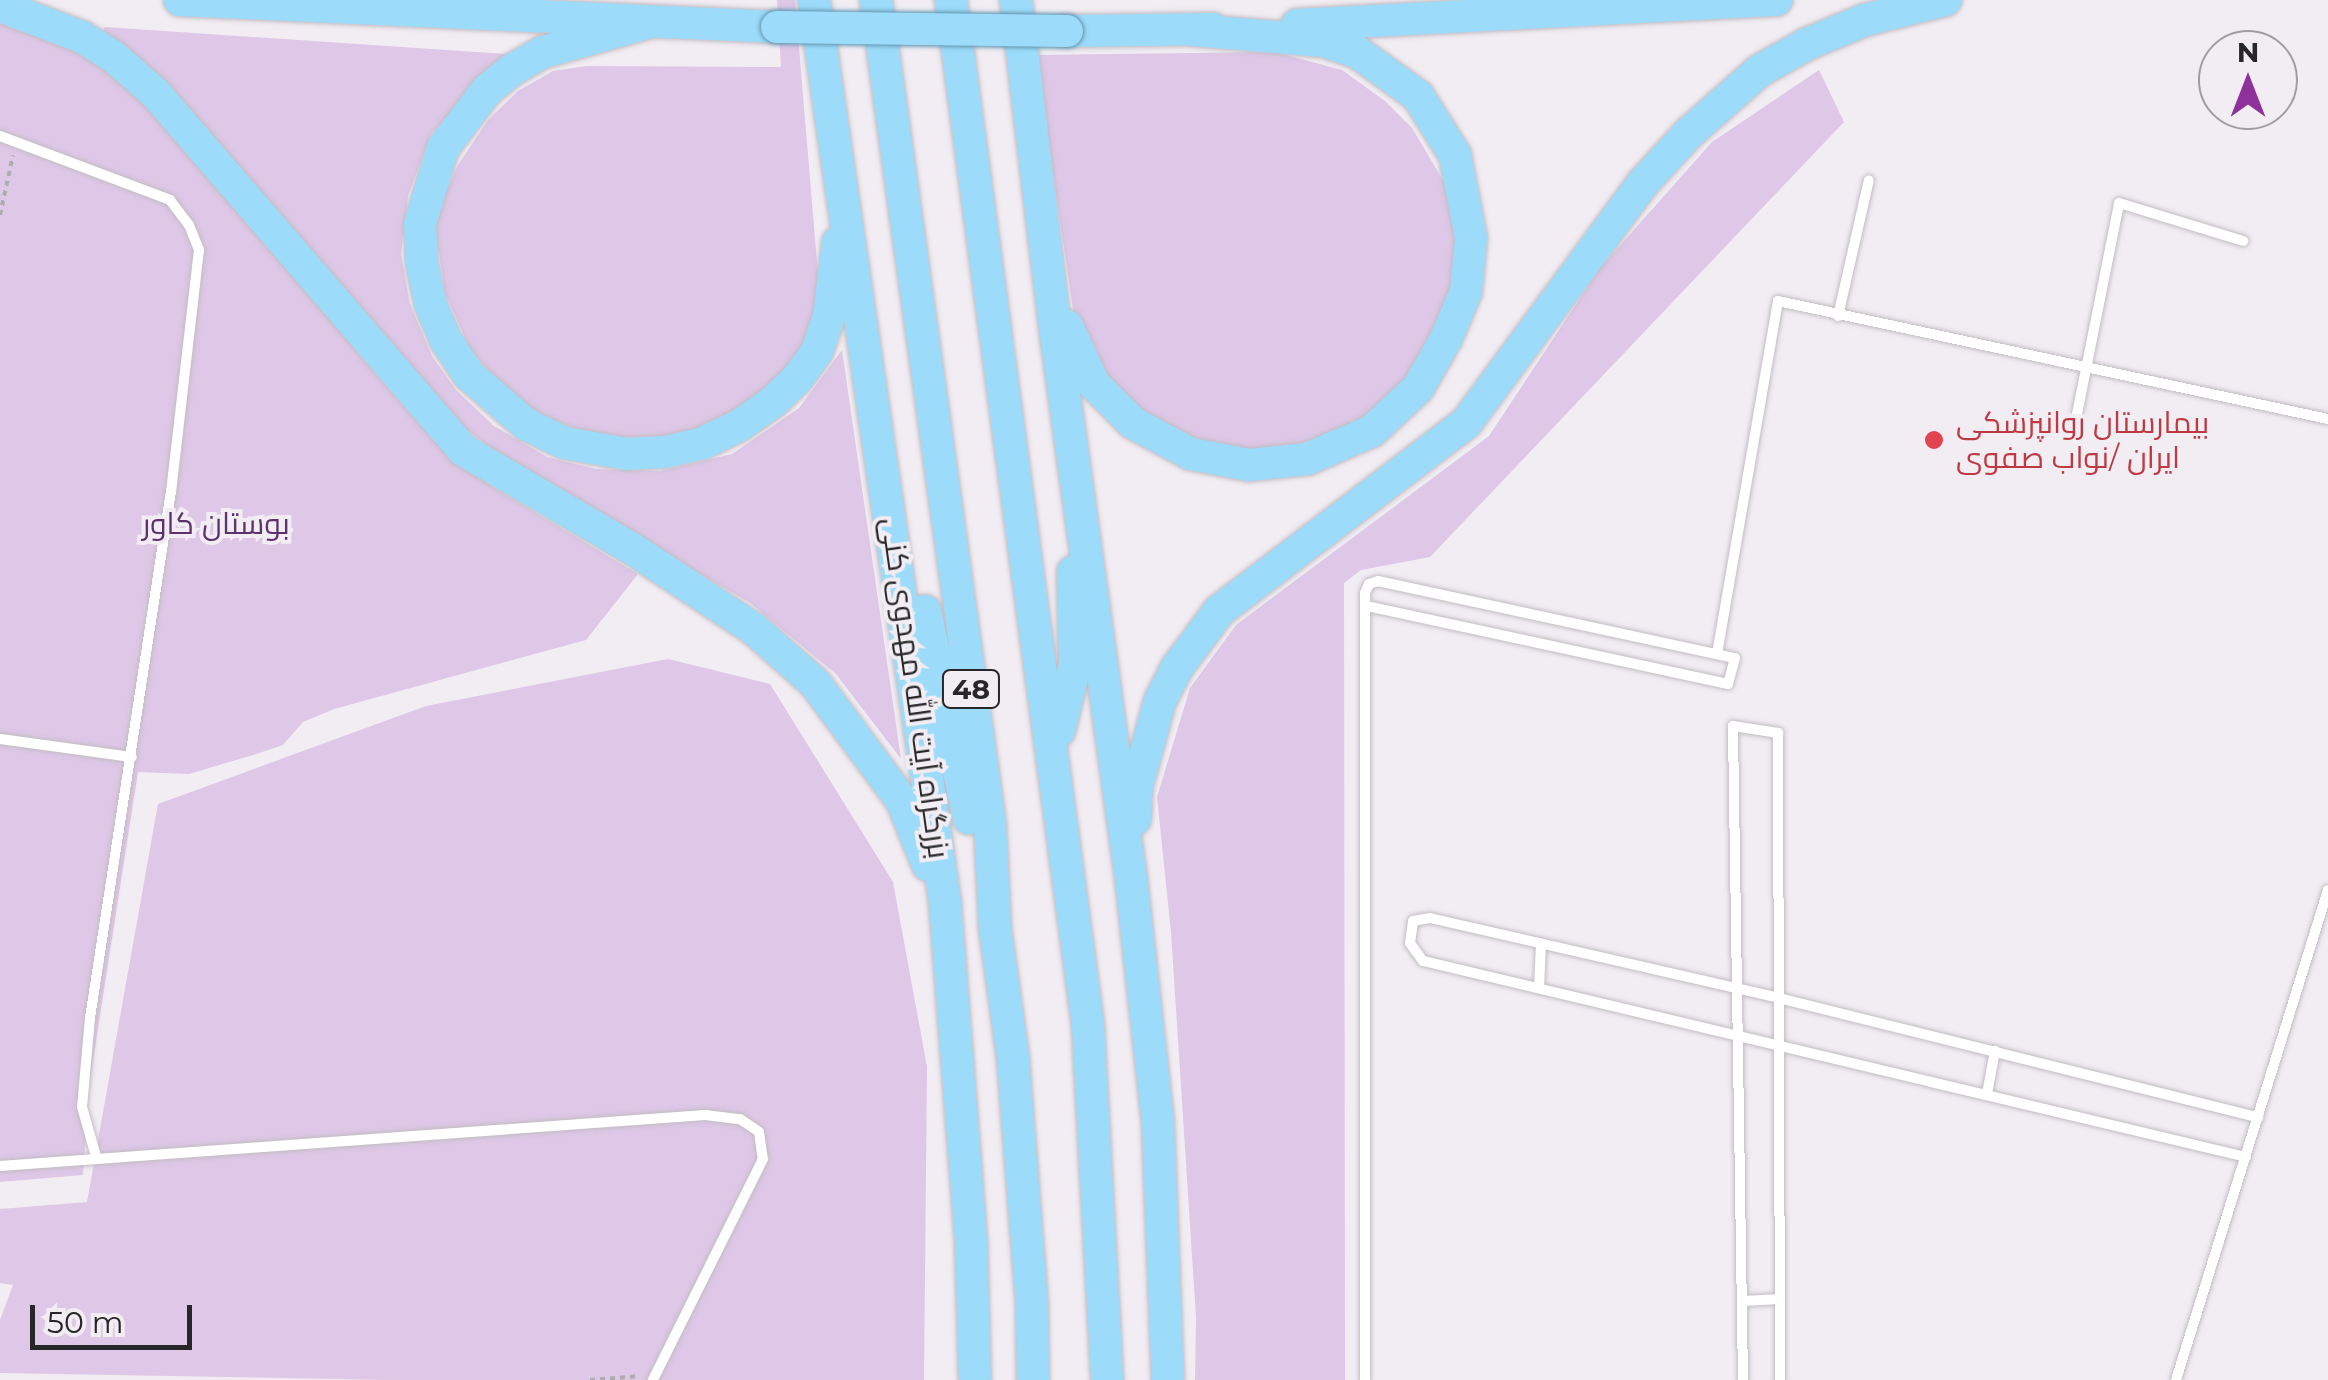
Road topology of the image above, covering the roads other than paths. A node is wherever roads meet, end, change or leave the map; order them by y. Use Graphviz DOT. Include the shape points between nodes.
graph roads {
  1 [pos="180,0"];
  2 [pos="814,0"];
  3 [pos="876,0"];
  4 [pos="951,0"];
  5 [pos="1016,0"];
  6 [pos="1776,0"];
  7 [pos="1946,0"];
  8 [pos="0,6"];
  9 [pos="650,22"];
  10 [pos="1192,30"];
  11 [pos="0,136"];
  12 [pos="1869,180"];
  13 [pos="842,204"];
  14 [pos="2243,242"];
  15 [pos="1052,290"];
  16 [pos="1838,316"];
  17 [pos="2082,368"];
  18 [pos="2328,420"];
  19 [pos="2074,429"];
  20 [pos="1075,465"];
  21 [pos="895,538"];
  22 [pos="1471,600"];
  23 [pos="1368,606"];
  24 [pos="1468,627"];
  25 [pos="1718,654"];
  26 [pos="0,738"];
  27 [pos="1054,750"];
  28 [pos="132,757"];
  29 [pos="1132,878"];
  30 [pos="2328,890"];
  31 [pos="945,902"];
  32 [pos="995,928"];
  33 [pos="1541,944"];
  34 [pos="1539,988"];
  35 [pos="1738,988"];
  36 [pos="1778,998"];
  37 [pos="1738,1035"];
  38 [pos="1778,1043"];
  39 [pos="1994,1051"];
  40 [pos="1987,1094"];
  41 [pos="2258,1117"];
  42 [pos="96,1156"];
  43 [pos="2246,1157"];
  44 [pos="0,1166"];
  45 [pos="972,1280"];
  46 [pos="1780,1299"];
  47 [pos="1742,1301"];
  48 [pos="654,1378"];
  49 [pos="975,1380"];
  50 [pos="992,1380"];
  51 [pos="1033,1380"];
  52 [pos="1107,1380"];
  53 [pos="1168,1380"];
  54 [pos="1365,1380"];
  55 [pos="1743,1380"];
  56 [pos="1780,1380"];
  57 [pos="2176,1380"];
  1 -- 9 [label="highway"];
  2 -- 13 [label="highway, بزرگراه آیت الله مهدوی کنی"];
  3 -- 32 [label="highway, بزرگراه آیت الله مهدوی کنی / 48" via="990,826"];
  4 -- 27 [label="highway, 48"];
  5 -- 15 [label="highway"];
  6 -- 10 [label="highway"];
  7 -- 29 [label="highway" via="1865,20 1759,71 1642,182 1466,423 1218,611 1160,701 1137,785"];
  8 -- 31 [label="highway" via="82,37 156,94 462,450 754,628 815,683 902,801"];
  9 -- 10 [label="highway, bridge"];
  9 -- 13 [label="highway" via="543,52 513,68 463,117 432,176 420,224 430,304 469,375 497,404 566,443 627,454 704,442 740,425 797,380 816,351 829,317"];
  10 -- 15 [label="highway" via="1323,41 1357,52 1418,96 1455,155 1471,238 1466,290 1438,355 1395,413 1358,438 1292,462 1230,463 1163,442 1106,399 1084,368"];
  11 -- 28 [label="lane" via="170,200 199,250"];
  12 -- 16 [label="lane"];
  13 -- 21 [label="highway, بزرگراه آیت الله مهدوی کنی"];
  14 -- 17 [label="lane" via="2119,204"];
  15 -- 20 [label="highway"];
  16 -- 17 [label="lane"];
  16 -- 25 [label="lane" via="1778,300"];
  17 -- 18 [label="lane"];
  17 -- 19 [label="lane"];
  20 -- 27 [label="highway" via="1075,665"];
  20 -- 29 [label="highway"];
  21 -- 31 [label="highway, بزرگراه آیت الله مهدوی کنی"];
  21 -- 32 [label="highway" via="924,606"];
  22 -- 23 [label="lane" via="1378,580 1365,594"];
  22 -- 24 [label="lane"];
  22 -- 25 [label="lane"];
  23 -- 24 [label="lane"];
  23 -- 54 [label="lane"];
  24 -- 25 [label="lane" via="1728,684 1735,658"];
  26 -- 28 [label="lane"];
  27 -- 52 [label="highway, 48" via="1088,1026"];
  28 -- 42 [label="lane" via="90,1018 82,1107"];
  29 -- 53 [label="highway" via="1158,1124"];
  30 -- 41 [label="lane"];
  31 -- 45 [label="highway, بزرگراه آیت الله مهدوی کنی"];
  32 -- 51 [label="highway, بزرگراه آیت الله مهدوی کنی / 48" via="1013,1058"];
  33 -- 34 [label="lane"];
  33 -- 34 [label="lane" via="1430,918 1413,922 1410,943 1423,960"];
  33 -- 35 [label="lane"];
  34 -- 37 [label="lane"];
  35 -- 36 [label="lane"];
  35 -- 36 [label="lane" via="1733,726 1778,732"];
  35 -- 37 [label="lane"];
  36 -- 38 [label="lane"];
  36 -- 39 [label="lane"];
  37 -- 38 [label="lane"];
  37 -- 47 [label="lane"];
  38 -- 40 [label="lane"];
  38 -- 46 [label="lane"];
  39 -- 40 [label="lane"];
  39 -- 41 [label="lane"];
  40 -- 43 [label="lane"];
  41 -- 43 [label="lane"];
  42 -- 44 [label="lane"];
  42 -- 48 [label="lane" via="704,1115 740,1119 759,1132 762,1159"];
  43 -- 57 [label="lane"];
  45 -- 49 [label="highway, بزرگراه آیت الله مهدوی کنی"];
  45 -- 50 [label="highway"];
  46 -- 47 [label="lane"];
  46 -- 56 [label="lane"];
  47 -- 55 [label="lane"];
}
